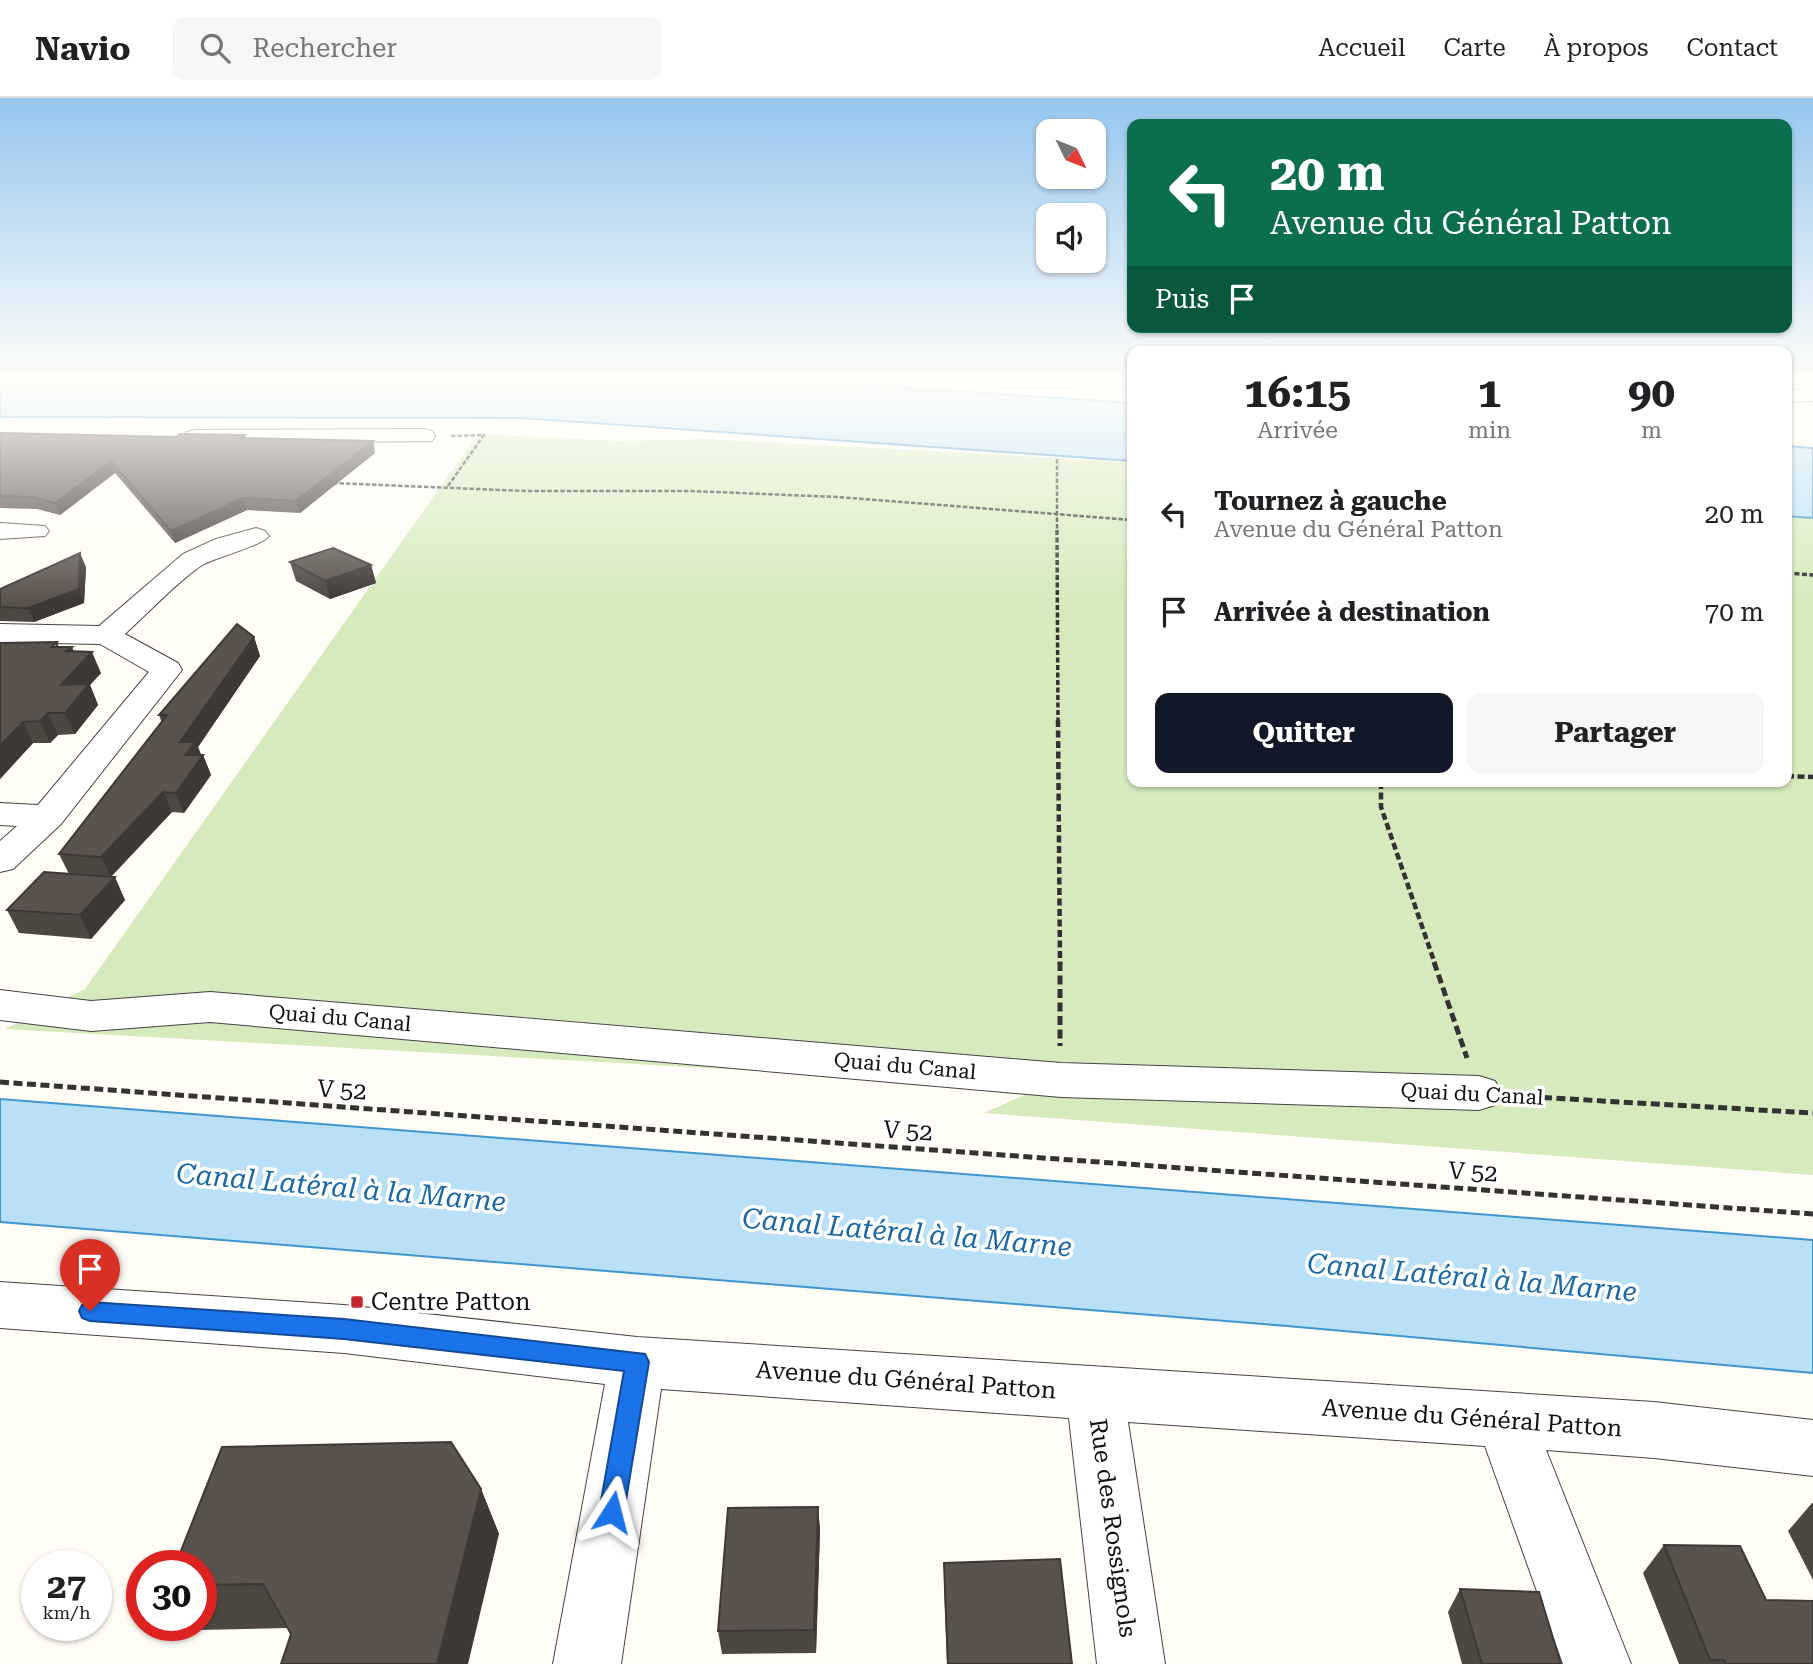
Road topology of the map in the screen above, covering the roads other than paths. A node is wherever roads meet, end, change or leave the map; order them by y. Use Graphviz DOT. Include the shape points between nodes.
graph roads {
  1 [pos="0,531"];
  2 [pos="36,531"];
  3 [pos="256,536"];
  4 [pos="0,632"];
  5 [pos="106,635"];
  6 [pos="0,814"];
  7 [pos="48,816"];
  8 [pos="0,861"];
  9 [pos="0,1005"];
  10 [pos="1479,1093"];
  11 [pos="0,1305"];
  12 [pos="637,1362"];
  13 [pos="1095,1391"];
  14 [pos="1506,1422"];
  15 [pos="1813,1448"];
  16 [pos="587,1664"];
  17 [pos="1131,1664"];
  18 [pos="1597,1664"];
  1 -- 2 [label="street"];
  3 -- 5 [label="street" via="192,560"];
  4 -- 5 [label="street"];
  5 -- 7 [label="street" via="167,670"];
  6 -- 7 [label="street"];
  7 -- 8 [label="street"];
  9 -- 10 [label="street, Quai du Canal" via="91,1016 210,1007 1060,1080"];
  11 -- 12 [label="street, Avenue du Général Patton" via="344,1329"];
  12 -- 13 [label="street, Avenue du Général Patton"];
  12 -- 16 [label="street"];
  13 -- 14 [label="street, Avenue du Général Patton"];
  13 -- 17 [label="street, Rue des Rossignols"];
  14 -- 15 [label="street, Avenue du Général Patton" via="1654,1430"];
  14 -- 18 [label="street"];
}
